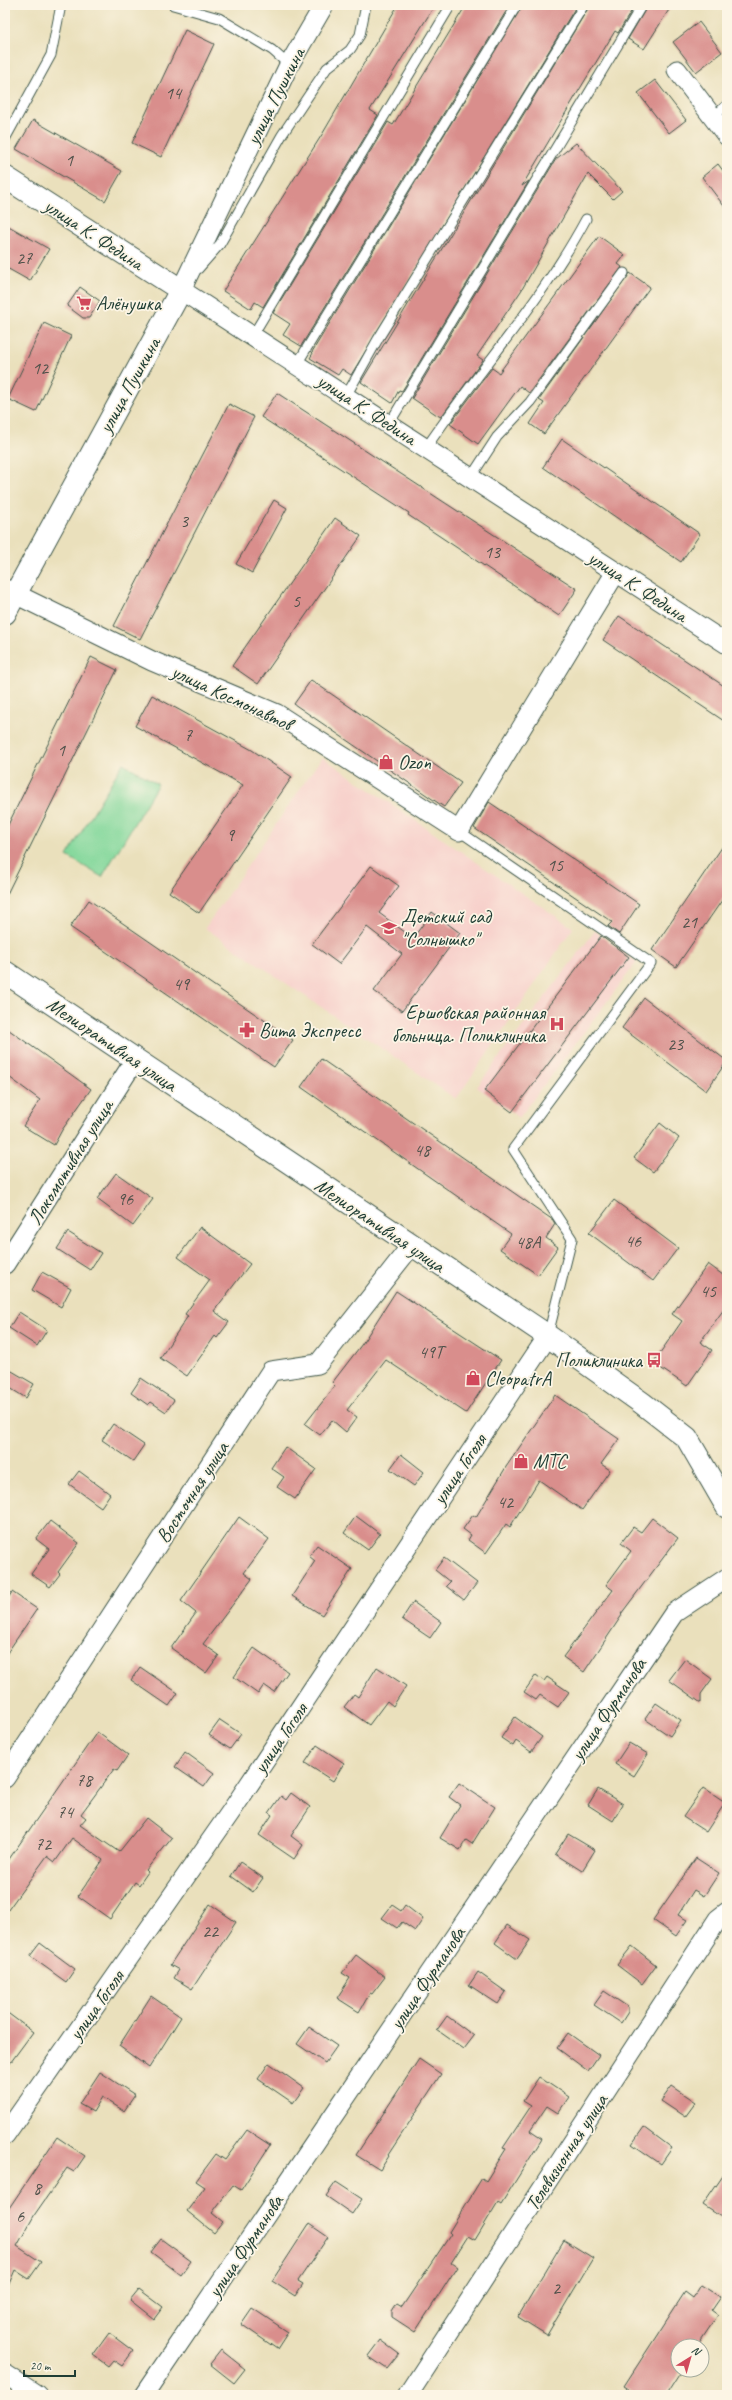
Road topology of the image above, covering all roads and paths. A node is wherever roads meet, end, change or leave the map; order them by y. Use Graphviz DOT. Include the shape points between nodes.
graph roads {
  1 [pos="61,5"];
  2 [pos="173,5"];
  3 [pos="324,5"];
  4 [pos="366,5"];
  5 [pos="451,5"];
  6 [pos="517,5"];
  7 [pos="584,5"];
  8 [pos="642,5"];
  9 [pos="288,65"];
  10 [pos="677,70"];
  11 [pos="727,104"];
  12 [pos="713,117"];
  13 [pos="727,136"];
  14 [pos="5,138"];
  15 [pos="5,177"];
  16 [pos="586,219"];
  17 [pos="624,273"];
  18 [pos="181,290"];
  19 [pos="253,335"];
  20 [pos="297,364"];
  21 [pos="346,396"];
  22 [pos="389,424"];
  23 [pos="426,448"];
  24 [pos="471,477"];
  25 [pos="616,572"];
  26 [pos="10,591"];
  27 [pos="5,613"];
  28 [pos="727,644"];
  29 [pos="459,831"];
  30 [pos="5,972"];
  31 [pos="134,1060"];
  32 [pos="411,1246"];
  33 [pos="5,1264"];
  34 [pos="548,1336"];
  35 [pos="727,1507"];
  36 [pos="727,1578"];
  37 [pos="5,1778"];
  38 [pos="727,1912"];
  39 [pos="5,2135"];
  40 [pos="5,2374"];
  41 [pos="36,2395"];
  42 [pos="144,2395"];
  43 [pos="408,2395"];
  1 -- 14 [label="lane" via="51,55"];
  2 -- 9 [label="lane" via="219,18 272,50"];
  3 -- 9 [label="street, улица Пушкина"];
  4 -- 18 [label="lane" via="360,35 350,50 327,68 282,135 220,244"];
  5 -- 19 [label="lane"];
  6 -- 20 [label="lane"];
  7 -- 21 [label="lane" via="378,339"];
  8 -- 22 [label="lane"];
  9 -- 18 [label="street, улица Пушкина"];
  10 -- 12 [label="street"];
  11 -- 12 [label="lane"];
  12 -- 13 [label="street"];
  15 -- 18 [label="main road, улица К. Федина"];
  16 -- 23 [label="lane" via="565,258 458,400"];
  17 -- 24 [label="lane" via="530,402 497,437"];
  18 -- 19 [label="street, улица К. Федина"];
  18 -- 26 [label="main road, улица Пушкина"];
  19 -- 20 [label="street, улица К. Федина"];
  20 -- 21 [label="street, улица К. Федина"];
  21 -- 22 [label="street, улица К. Федина"];
  22 -- 23 [label="street, улица К. Федина"];
  23 -- 24 [label="street, улица К. Федина"];
  24 -- 25 [label="street, улица К. Федина"];
  25 -- 28 [label="street, улица К. Федина"];
  25 -- 29 [label="street"];
  26 -- 27 [label="main road, улица Пушкина"];
  26 -- 29 [label="street, улица Космонавтов" via="152,661 277,714"];
  29 -- 34 [label="lane" via="651,963 513,1148 572,1239"];
  30 -- 31 [label="main road, Мелиоративная улица"];
  31 -- 32 [label="main road, Мелиоративная улица"];
  31 -- 33 [label="street, Локомотивная улица"];
  32 -- 34 [label="main road, Мелиоративная улица"];
  32 -- 37 [label="street, Восточная улица" via="318,1364 271,1371"];
  34 -- 35 [label="main road, Мелиоративная улица" via="687,1438"];
  34 -- 39 [label="street, улица Гоголя" via="230,1813"];
  36 -- 42 [label="street, улица Фурманова" via="674,1613"];
  38 -- 43 [label="street, Телевизионная улица" via="718,1919"];
  40 -- 41 [label="street"];
}
